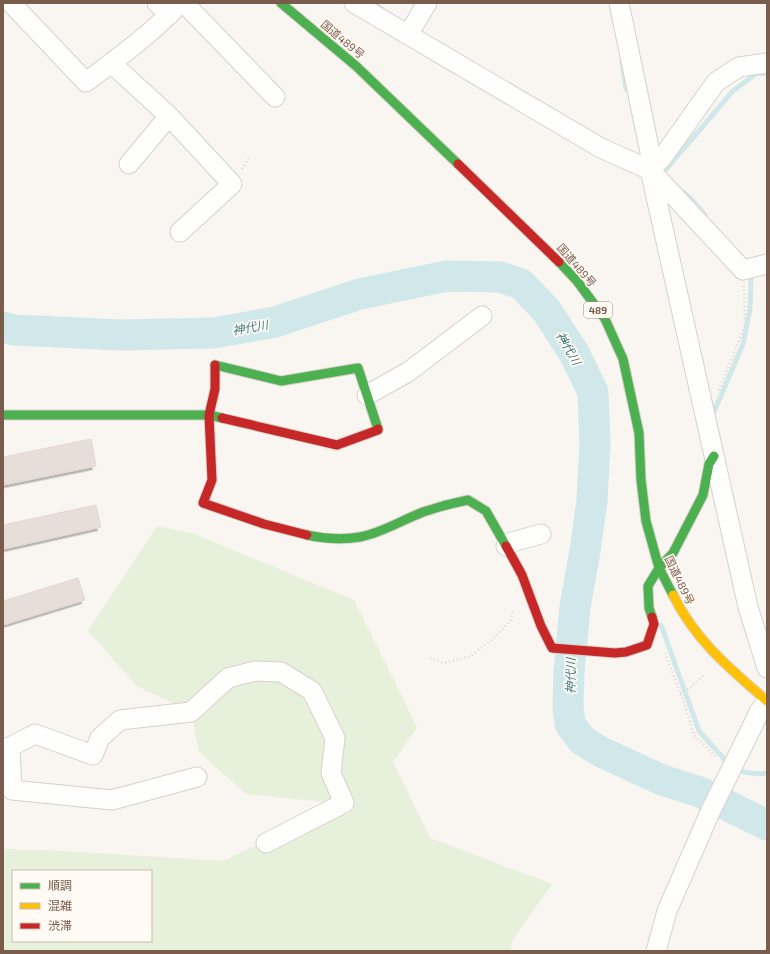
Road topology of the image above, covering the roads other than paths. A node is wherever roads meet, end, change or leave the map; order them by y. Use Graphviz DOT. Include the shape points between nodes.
graph roads {
  1 [pos="11,3"];
  2 [pos="184,3"];
  3 [pos="354,3"];
  4 [pos="427,3"];
  5 [pos="619,3"];
  6 [pos="291,5"];
  7 [pos="169,7"];
  8 [pos="408,35"];
  9 [pos="111,63"];
  10 [pos="767,63"];
  11 [pos="274,97"];
  12 [pos="170,116"];
  13 [pos="129,164"];
  14 [pos="650,170"];
  15 [pos="180,232"];
  16 [pos="767,264"];
  17 [pos="482,316"];
  18 [pos="367,395"];
  19 [pos="3,414"];
  20 [pos="209,415"];
  21 [pos="714,456"];
  22 [pos="541,534"];
  23 [pos="506,546"];
  24 [pos="658,568"];
  25 [pos="767,668"];
  26 [pos="767,702"];
  27 [pos="6,748"];
  28 [pos="197,777"];
  29 [pos="266,843"];
  30 [pos="656,951"];
  1 -- 9 [label="street" via="86,82"];
  2 -- 11 [label="street"];
  3 -- 8 [label="street"];
  4 -- 8 [label="street"];
  5 -- 14 [label="street" via="650,152"];
  6 -- 24 [label="main road, 国道489号 / 489" via="545,247 577,281 605,319 623,360 631,392 639,433 646,522"];
  7 -- 9 [label="street"];
  8 -- 14 [label="street" via="601,148"];
  9 -- 12 [label="street"];
  10 -- 14 [label="street" via="739,67 716,82 662,158"];
  12 -- 13 [label="street"];
  12 -- 15 [label="street" via="232,184"];
  14 -- 16 [label="street" via="744,270"];
  14 -- 21 [label="street"];
  17 -- 18 [label="street" via="408,372"];
  18 -- 20 [label="main road" via="378,430 337,445"];
  18 -- 20 [label="main road" via="358,368 281,381 215,365 215,389"];
  19 -- 20 [label="main road"];
  20 -- 23 [label="main road" via="212,480 203,503 264,524 327,539 360,537 423,512 468,500 486,511"];
  21 -- 24 [label="main road" via="709,464 703,495 673,553"];
  21 -- 25 [label="street" via="748,607"];
  22 -- 23 [label="street"];
  23 -- 24 [label="main road" via="522,575 552,648 615,653 647,645 654,624 649,608 648,586"];
  24 -- 26 [label="main road, 国道489号 / 489" via="682,613 704,643"];
  26 -- 30 [label="street" via="759,712 711,810 667,911"];
  27 -- 28 [label="street" via="12,790 112,800"];
  27 -- 29 [label="street" via="35,734 93,755 100,738 120,720 191,712 228,678 255,671 281,672 312,691 335,738 331,773 344,804"];
}
